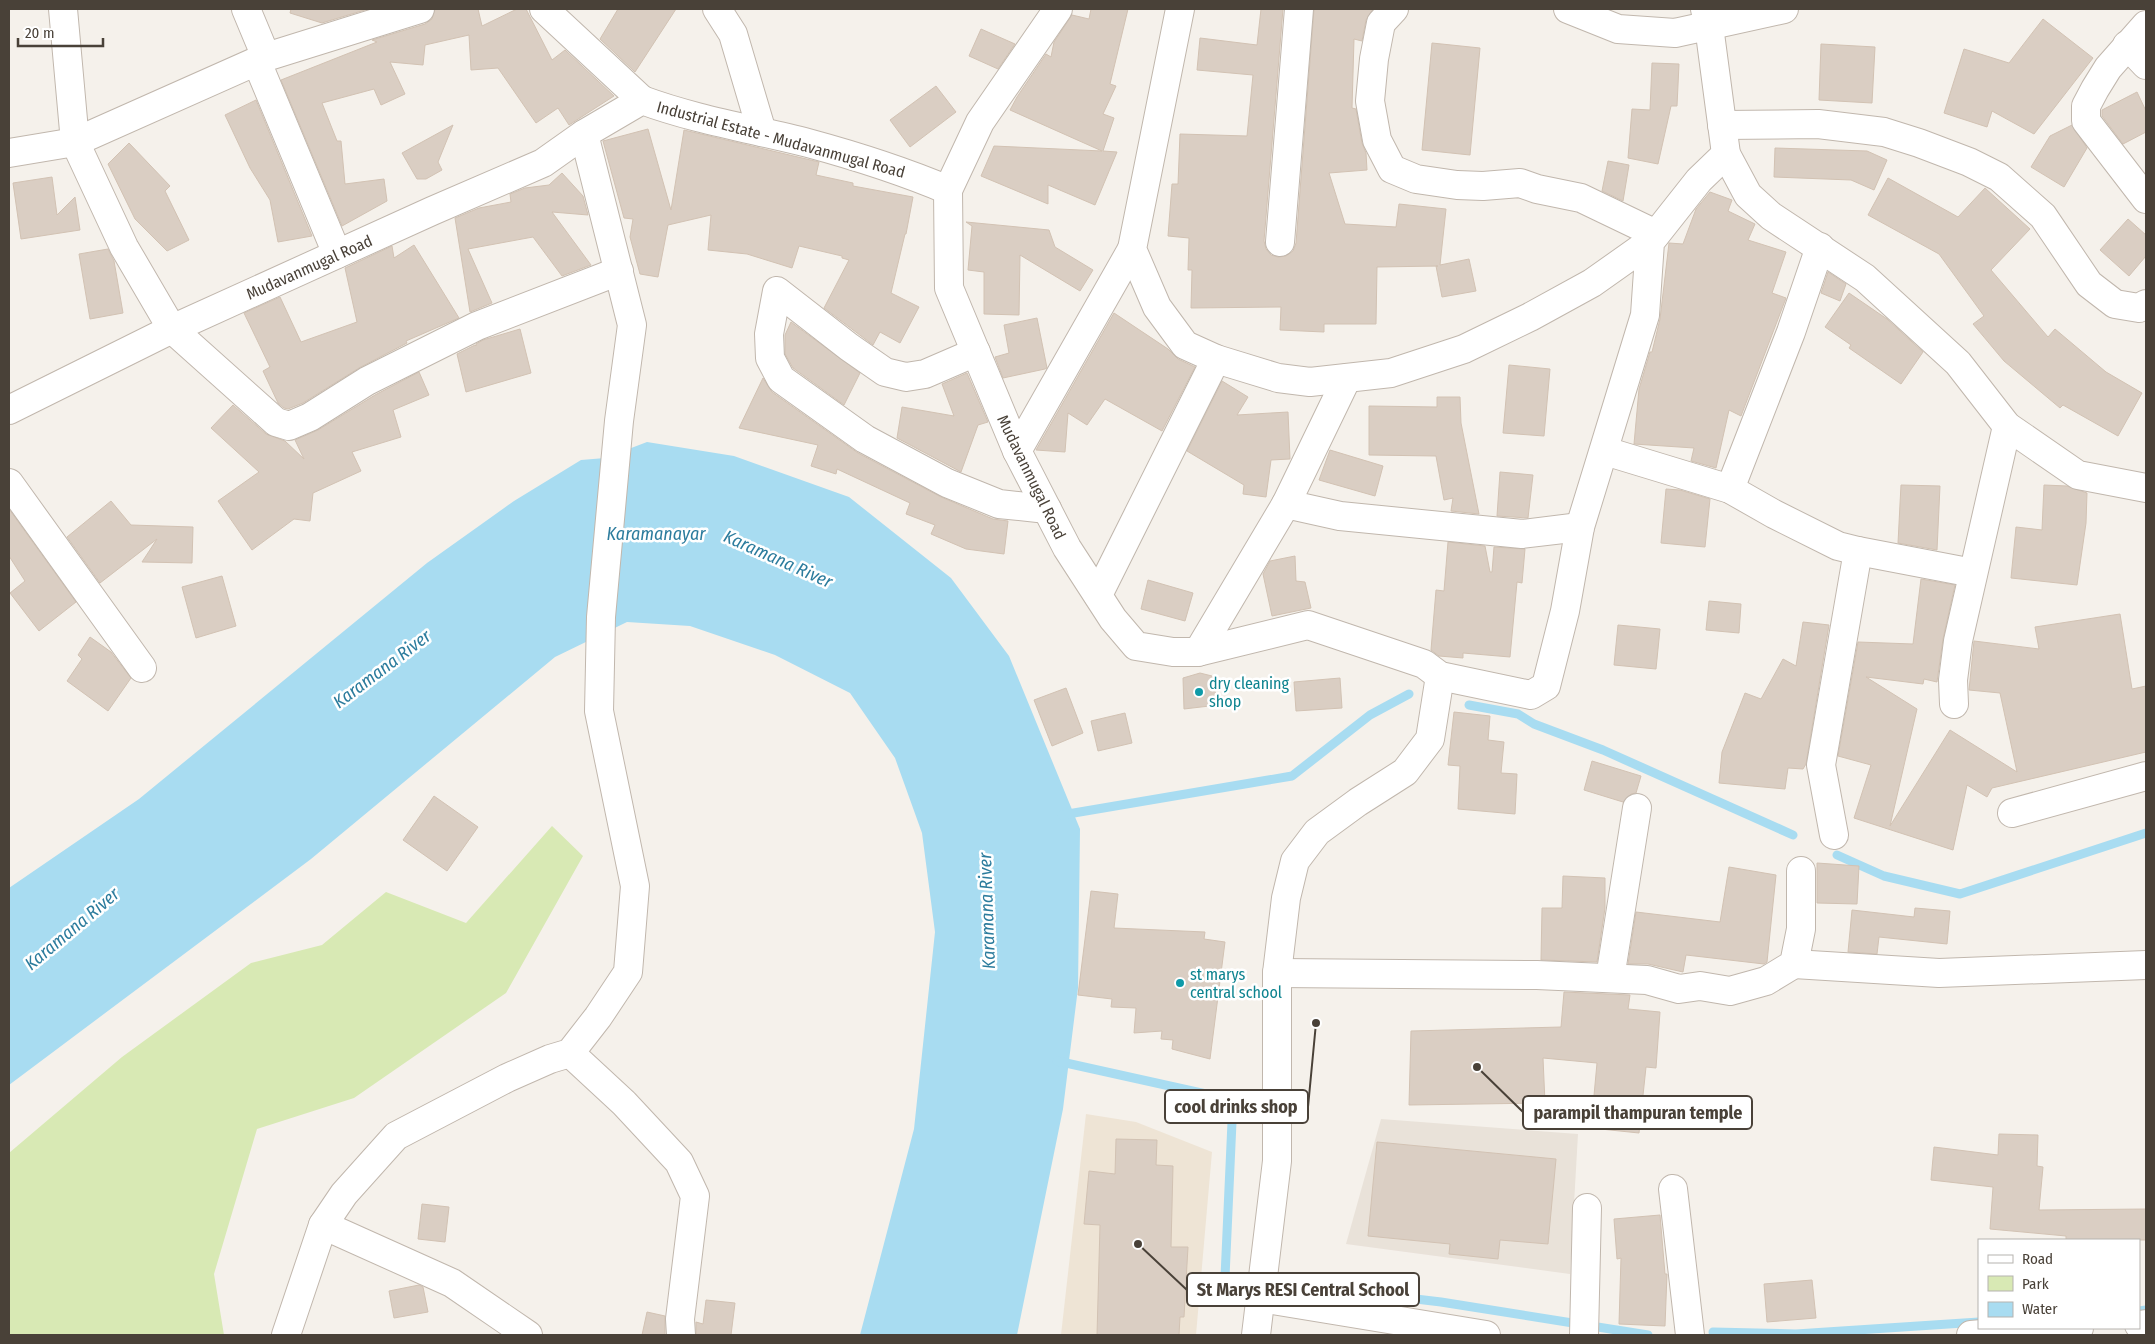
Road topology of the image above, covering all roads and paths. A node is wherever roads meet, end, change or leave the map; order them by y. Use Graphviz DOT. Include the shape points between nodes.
graph roads {
  1 [pos="63,9"];
  2 [pos="246,9"];
  3 [pos="420,9"];
  4 [pos="544,9"];
  5 [pos="717,9"];
  6 [pos="1058,9"];
  7 [pos="1180,9"];
  8 [pos="1299,9"];
  9 [pos="1394,9"];
  10 [pos="1568,9"];
  11 [pos="1784,9"];
  12 [pos="372,16"];
  13 [pos="1707,18"];
  14 [pos="2146,25"];
  15 [pos="2128,45"];
  16 [pos="262,60"];
  17 [pos="2146,65"];
  18 [pos="642,100"];
  19 [pos="1722,125"];
  20 [pos="762,132"];
  21 [pos="584,134"];
  22 [pos="75,142"];
  23 [pos="9,153"];
  24 [pos="1726,154"];
  25 [pos="948,190"];
  26 [pos="2146,199"];
  27 [pos="1653,238"];
  28 [pos="1280,242"];
  29 [pos="1820,247"];
  30 [pos="1132,249"];
  31 [pos="337,254"];
  32 [pos="619,271"];
  33 [pos="2146,304"];
  34 [pos="172,329"];
  35 [pos="976,352"];
  36 [pos="1216,360"];
  37 [pos="1347,378"];
  38 [pos="21,405"];
  39 [pos="2007,426"];
  40 [pos="1017,451"];
  41 [pos="1605,451"];
  42 [pos="9,483"];
  43 [pos="2146,488"];
  44 [pos="1730,489"];
  45 [pos="1286,504"];
  46 [pos="1047,509"];
  47 [pos="1580,527"];
  48 [pos="1858,551"];
  49 [pos="1973,573"];
  50 [pos="1098,595"];
  51 [pos="1198,652"];
  52 [pos="142,668"];
  53 [pos="1440,676"];
  54 [pos="1954,704"];
  55 [pos="2146,776"];
  56 [pos="1637,808"];
  57 [pos="2012,813"];
  58 [pos="1834,835"];
  59 [pos="1801,870"];
  60 [pos="1794,964"];
  61 [pos="2146,964"];
  62 [pos="1277,973"];
  63 [pos="1610,978"];
  64 [pos="570,1053"];
  65 [pos="1672,1189"];
  66 [pos="1586,1208"];
  67 [pos="323,1225"];
  68 [pos="1260,1298"];
  69 [pos="2036,1329"];
  70 [pos="286,1335"];
  71 [pos="528,1335"];
  72 [pos="681,1335"];
  73 [pos="1256,1335"];
  74 [pos="1486,1335"];
  75 [pos="1584,1335"];
  76 [pos="1690,1335"];
  77 [pos="1971,1335"];
  1 -- 22 [label="street"];
  2 -- 16 [label="street"];
  3 -- 12 [label="street"];
  4 -- 18 [label="street"];
  5 -- 20 [label="street" via="734,34"];
  6 -- 25 [label="street, Mudavanmugal Road" via="980,122"];
  7 -- 30 [label="street"];
  8 -- 28 [label="street"];
  9 -- 27 [label="street" via="1381,24 1370,101 1377,140 1392,170 1416,179 1457,185 1520,183 1580,198"];
  10 -- 13 [label="street" via="1618,29 1675,33"];
  11 -- 13 [label="street"];
  12 -- 16 [label="street"];
  13 -- 19 [label="street"];
  14 -- 15 [label="street"];
  15 -- 17 [label="street"];
  15 -- 26 [label="street" via="2108,68 2090,98 2086,106 2086,122"];
  16 -- 22 [label="street"];
  16 -- 31 [label="street"];
  18 -- 20 [label="street, Industrial Estate - Mudavanmugal Road" via="677,113"];
  18 -- 21 [label="street, Industrial Estate - Mudavanmugal Road"];
  19 -- 24 [label="street"];
  19 -- 33 [label="street" via="1818,124 1884,132 1969,162 1999,177 2043,216 2089,284 2116,304 2139,308"];
  20 -- 25 [label="street, Industrial Estate - Mudavanmugal Road" via="907,172"];
  21 -- 31 [label="street, Mudavanmugal Road" via="543,162"];
  21 -- 32 [label="street"];
  22 -- 23 [label="street"];
  22 -- 34 [label="street" via="124,246"];
  24 -- 27 [label="street" via="1699,180"];
  24 -- 29 [label="street" via="1748,195 1771,216"];
  25 -- 35 [label="street, Mudavanmugal Road" via="948,288"];
  27 -- 37 [label="street" via="1592,283 1464,349 1391,373"];
  27 -- 41 [label="street" via="1645,315"];
  29 -- 39 [label="street" via="1865,278 1958,363"];
  29 -- 44 [label="street"];
  30 -- 36 [label="street" via="1158,307 1185,345"];
  30 -- 40 [label="street"];
  31 -- 34 [label="street, Mudavanmugal Road"];
  32 -- 34 [label="street" via="477,326 367,381 334,403 289,426 276,422"];
  32 -- 64 [label="street" via="632,325 600,617 599,711 635,886 628,972"];
  34 -- 38 [label="street, Mudavanmugal Road"];
  35 -- 40 [label="street, Mudavanmugal Road"];
  35 -- 46 [label="street" via="925,374 906,377 885,372 777,291 769,334 770,358 781,379 865,439 947,483 999,504"];
  36 -- 37 [label="street" via="1278,378 1310,382"];
  36 -- 50 [label="street"];
  37 -- 45 [label="street"];
  39 -- 43 [label="street" via="2078,474"];
  39 -- 49 [label="street"];
  40 -- 46 [label="street, Mudavanmugal Road"];
  41 -- 44 [label="street"];
  41 -- 47 [label="street"];
  42 -- 52 [label="street"];
  44 -- 48 [label="street" via="1838,546"];
  45 -- 47 [label="street" via="1340,516 1522,534"];
  45 -- 51 [label="street"];
  46 -- 50 [label="street, Mudavanmugal Road" via="1067,548"];
  47 -- 53 [label="street" via="1565,612 1546,686 1531,695"];
  48 -- 49 [label="street"];
  48 -- 58 [label="street" via="1821,765"];
  49 -- 54 [label="street" via="1954,662"];
  50 -- 51 [label="street, Mudavanmugal Road" via="1136,646"];
  51 -- 53 [label="street, Mudavanmugal Road" via="1308,625 1424,664"];
  53 -- 62 [label="street" via="1430,739 1405,772 1317,832 1295,861 1286,898"];
  55 -- 57 [label="street"];
  56 -- 63 [label="street"];
  59 -- 60 [label="street" via="1801,929"];
  60 -- 61 [label="street" via="1939,972"];
  60 -- 63 [label="street" via="1766,981 1730,991 1700,986 1680,990 1647,980"];
  62 -- 63 [label="street"];
  62 -- 68 [label="street" via="1278,1161"];
  64 -- 67 [label="street" via="507,1078 396,1136 344,1194"];
  64 -- 72 [label="street" via="624,1103 678,1162 695,1196 680,1319"];
  65 -- 76 [label="street"];
  66 -- 75 [label="street"];
  67 -- 70 [label="street"];
  67 -- 71 [label="street" via="452,1283"];
  68 -- 73 [label="street"];
  68 -- 74 [label="street"];
  69 -- 77 [label="street"];
}
